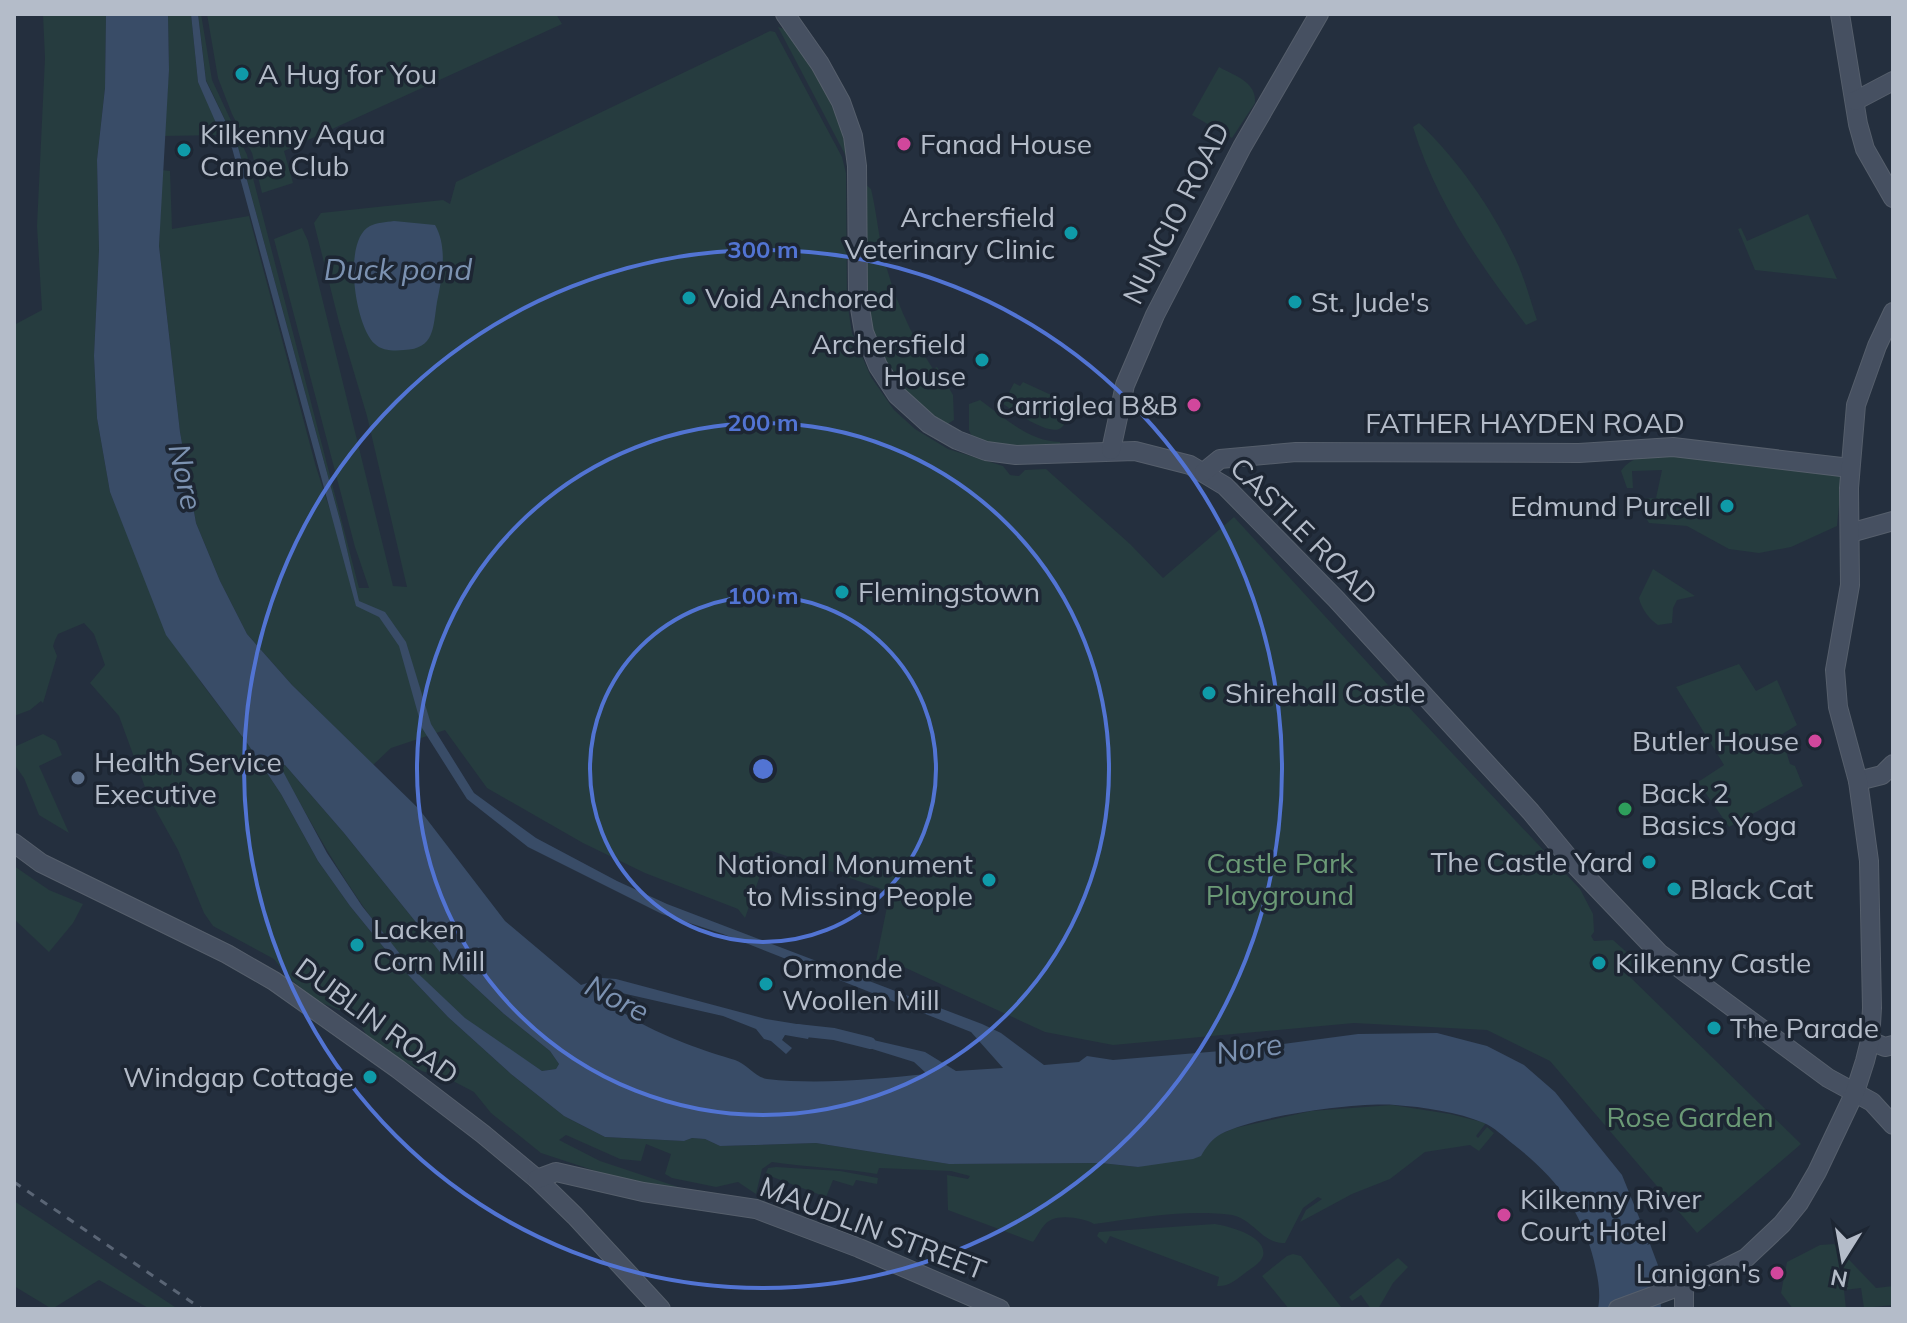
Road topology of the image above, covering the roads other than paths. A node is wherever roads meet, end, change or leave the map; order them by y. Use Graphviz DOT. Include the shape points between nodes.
graph roads {
  1 [pos="785,14"];
  2 [pos="1319,14"];
  3 [pos="1840,14"];
  4 [pos="1893,81"];
  5 [pos="1855,101"];
  6 [pos="1893,198"];
  7 [pos="1893,312"];
  8 [pos="1111,450"];
  9 [pos="1850,468"];
  10 [pos="1204,472"];
  11 [pos="1893,521"];
  12 [pos="1850,533"];
  13 [pos="1893,764"];
  14 [pos="1858,781"];
  15 [pos="14,843"];
  16 [pos="1870,1041"];
  17 [pos="1893,1045"];
  18 [pos="1855,1092"];
  19 [pos="1893,1125"];
  20 [pos="537,1179"];
  21 [pos="1679,1287"];
  22 [pos="661,1309"];
  23 [pos="1000,1309"];
  24 [pos="1618,1309"];
  25 [pos="1684,1309"];
  1 -- 8 [label="main road, CASTLE ROAD" via="820,64 853,136 864,332 897,395 929,424 986,451 1016,455"];
  2 -- 8 [label="main road, NUNCIO ROAD" via="1157,311 1125,385"];
  3 -- 5 [label="main road"];
  4 -- 5 [label="main road"];
  5 -- 6 [label="main road" via="1865,149"];
  7 -- 9 [label="main road" via="1861,385"];
  8 -- 10 [label="main road, CASTLE ROAD" via="1163,457"];
  9 -- 10 [label="main road, FATHER HAYDEN ROAD" via="1673,447 1579,453 1296,452 1220,459"];
  9 -- 12 [label="main road"];
  10 -- 18 [label="main road, CASTLE ROAD" via="1225,486 1336,599 1659,953 1828,1078"];
  11 -- 12 [label="main road"];
  12 -- 14 [label="main road" via="1850,585 1835,670 1838,707"];
  13 -- 14 [label="main road" via="1882,775"];
  14 -- 16 [label="main road" via="1869,861"];
  15 -- 20 [label="main road, DUBLIN ROAD" via="41,863 274,981 411,1079"];
  16 -- 17 [label="main road"];
  16 -- 18 [label="main road"];
  18 -- 19 [label="main road"];
  18 -- 21 [label="main road" via="1806,1191 1782,1224 1746,1258"];
  20 -- 22 [label="main road, DUBLIN ROAD"];
  20 -- 23 [label="main road, MAUDLIN STREET" via="556,1172 756,1209"];
  21 -- 24 [label="main road"];
  21 -- 25 [label="main road"];
}
